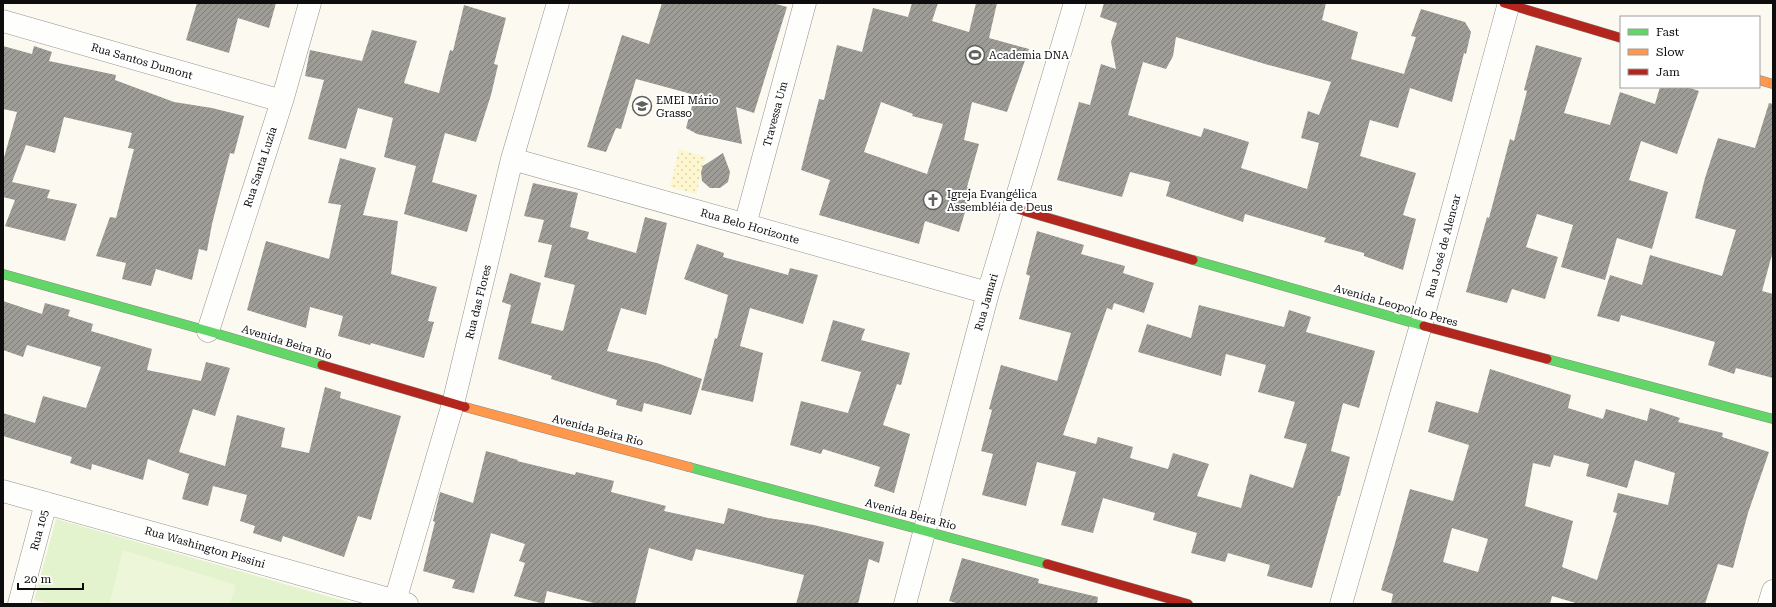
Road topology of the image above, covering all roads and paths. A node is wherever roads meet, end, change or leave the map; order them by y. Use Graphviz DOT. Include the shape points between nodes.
graph roads {
  1 [pos="310,3"];
  2 [pos="558,3"];
  3 [pos="805,3"];
  4 [pos="1075,3"];
  5 [pos="1507,4"];
  6 [pos="3,21"];
  7 [pos="1620,38"];
  8 [pos="1760,80"];
  9 [pos="1773,84"];
  10 [pos="282,101"];
  11 [pos="512,159"];
  12 [pos="1014,208"];
  13 [pos="744,225"];
  14 [pos="3,274"];
  15 [pos="988,293"];
  16 [pos="1421,325"];
  17 [pos="208,331"];
  18 [pos="453,404"];
  19 [pos="1773,419"];
  20 [pos="3,491"];
  21 [pos="46,503"];
  22 [pos="925,530"];
  23 [pos="1773,591"];
  24 [pos="401,602"];
  25 [pos="19,604"];
  26 [pos="905,604"];
  27 [pos="1188,604"];
  28 [pos="1341,604"];
  29 [pos="1769,604"];
  1 -- 10 [label="street, Rua Santa Luzia"];
  2 -- 11 [label="street, Rua das Flores"];
  3 -- 13 [label="street, Travessa Um"];
  4 -- 12 [label="street, Rua Jamari"];
  5 -- 7 [label="street"];
  5 -- 16 [label="street, Rua José de Alencar"];
  6 -- 10 [label="street, Rua Santos Dumont"];
  8 -- 9 [label="street"];
  10 -- 17 [label="street, Rua Santa Luzia"];
  11 -- 13 [label="street, Rua Belo Horizonte"];
  11 -- 18 [label="street, Rua das Flores"];
  12 -- 15 [label="street, Rua Jamari"];
  12 -- 16 [label="street, Avenida Leopoldo Peres"];
  13 -- 15 [label="street, Rua Belo Horizonte"];
  14 -- 17 [label="street, Avenida Beira Rio"];
  15 -- 22 [label="street, Rua Jamari"];
  16 -- 19 [label="street, Avenida Leopoldo Peres"];
  16 -- 28 [label="street, Rua José de Alencar"];
  17 -- 18 [label="street, Avenida Beira Rio"];
  18 -- 22 [label="street, Avenida Beira Rio"];
  18 -- 24 [label="street, Rua das Flores"];
  20 -- 21 [label="street, Rua Washington Pissini"];
  21 -- 24 [label="street, Rua Washington Pissini"];
  21 -- 25 [label="street, Rua 105"];
  22 -- 26 [label="street, Rua Jamari"];
  22 -- 27 [label="street, Avenida Beira Rio"];
  23 -- 29 [label="street"];
}
